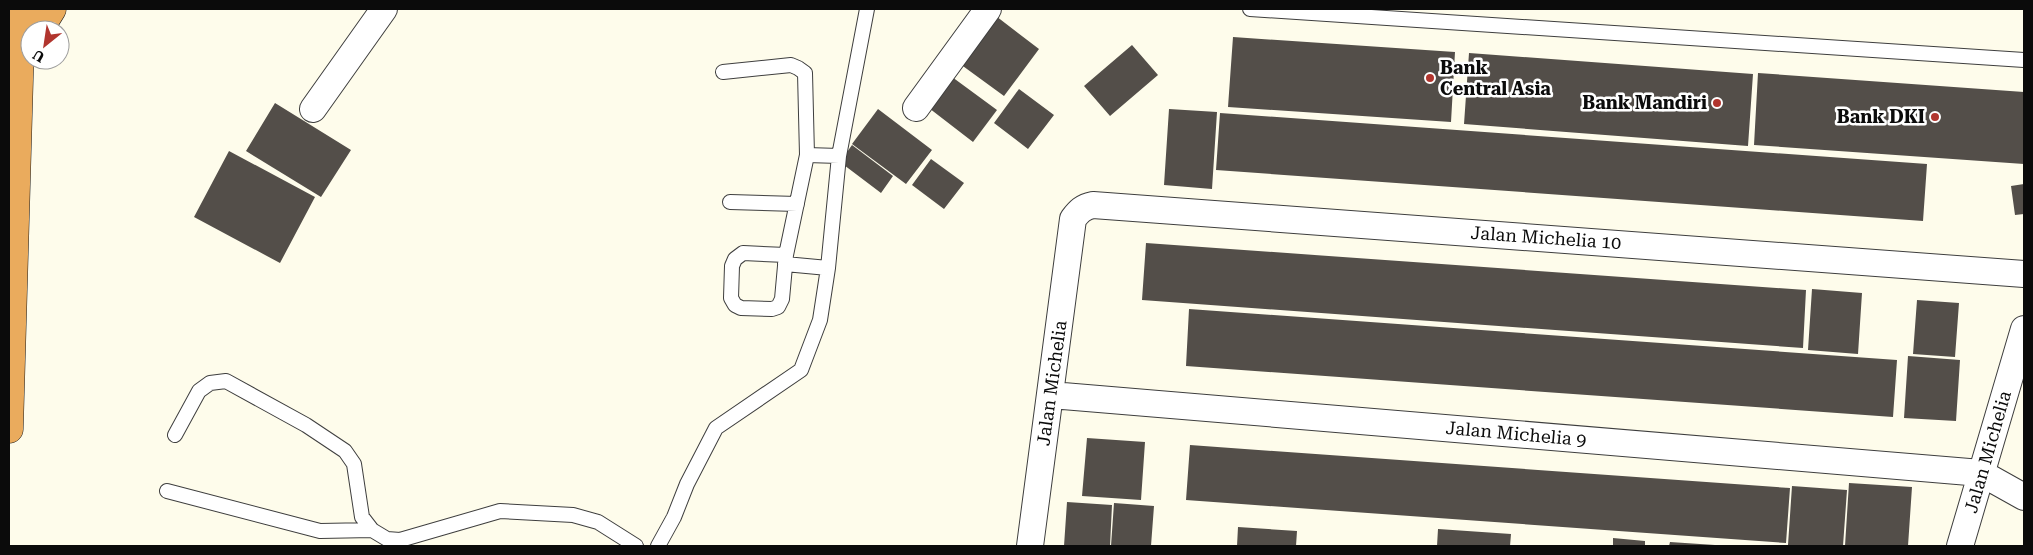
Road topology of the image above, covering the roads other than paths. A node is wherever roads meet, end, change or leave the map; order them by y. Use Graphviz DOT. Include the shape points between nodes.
graph roads {
  1 [pos="52,9"];
  2 [pos="384,9"];
  3 [pos="867,9"];
  4 [pos="988,9"];
  5 [pos="1250,9"];
  6 [pos="45,20"];
  7 [pos="20,55"];
  8 [pos="2024,60"];
  9 [pos="723,72"];
  10 [pos="916,108"];
  11 [pos="313,109"];
  12 [pos="807,155"];
  13 [pos="839,156"];
  14 [pos="730,202"];
  15 [pos="797,204"];
  16 [pos="1074,219"];
  17 [pos="786,259"];
  18 [pos="828,268"];
  19 [pos="2024,274"];
  20 [pos="2024,329"];
  21 [pos="1051,395"];
  22 [pos="9,429"];
  23 [pos="175,435"];
  24 [pos="1982,473"];
  25 [pos="168,491"];
  26 [pos="2024,497"];
  27 [pos="372,530"];
  28 [pos="636,546"];
  29 [pos="658,546"];
  30 [pos="1030,546"];
  31 [pos="1960,546"];
  1 -- 6 [label="highway"];
  2 -- 11 [label="street"];
  3 -- 13 [label="lane"];
  4 -- 10 [label="street"];
  5 -- 8 [label="lane"];
  7 -- 22 [label="highway"];
  9 -- 12 [label="lane" via="791,65 804,73"];
  12 -- 13 [label="lane"];
  12 -- 15 [label="lane"];
  13 -- 18 [label="lane"];
  14 -- 15 [label="lane"];
  15 -- 17 [label="lane"];
  16 -- 19 [label="street, Jalan Michelia 10" via="1078,211 1093,204"];
  16 -- 21 [label="street, Jalan Michelia"];
  17 -- 17 [label="lane" via="782,299 778,307 772,310 735,305 731,298 735,260 743,253"];
  17 -- 18 [label="lane"];
  18 -- 29 [label="lane" via="820,320 801,370 716,428"];
  20 -- 24 [label="street, Jalan Michelia"];
  21 -- 24 [label="street, Jalan Michelia 9"];
  21 -- 30 [label="street, Jalan Michelia"];
  23 -- 27 [label="lane" via="200,391 210,382 226,381 306,424 345,451 354,464 362,518"];
  24 -- 26 [label="street"];
  24 -- 31 [label="street, Jalan Michelia"];
  25 -- 27 [label="lane" via="320,531"];
  27 -- 28 [label="lane" via="387,539 400,540 500,511 574,516 598,522"];
}
